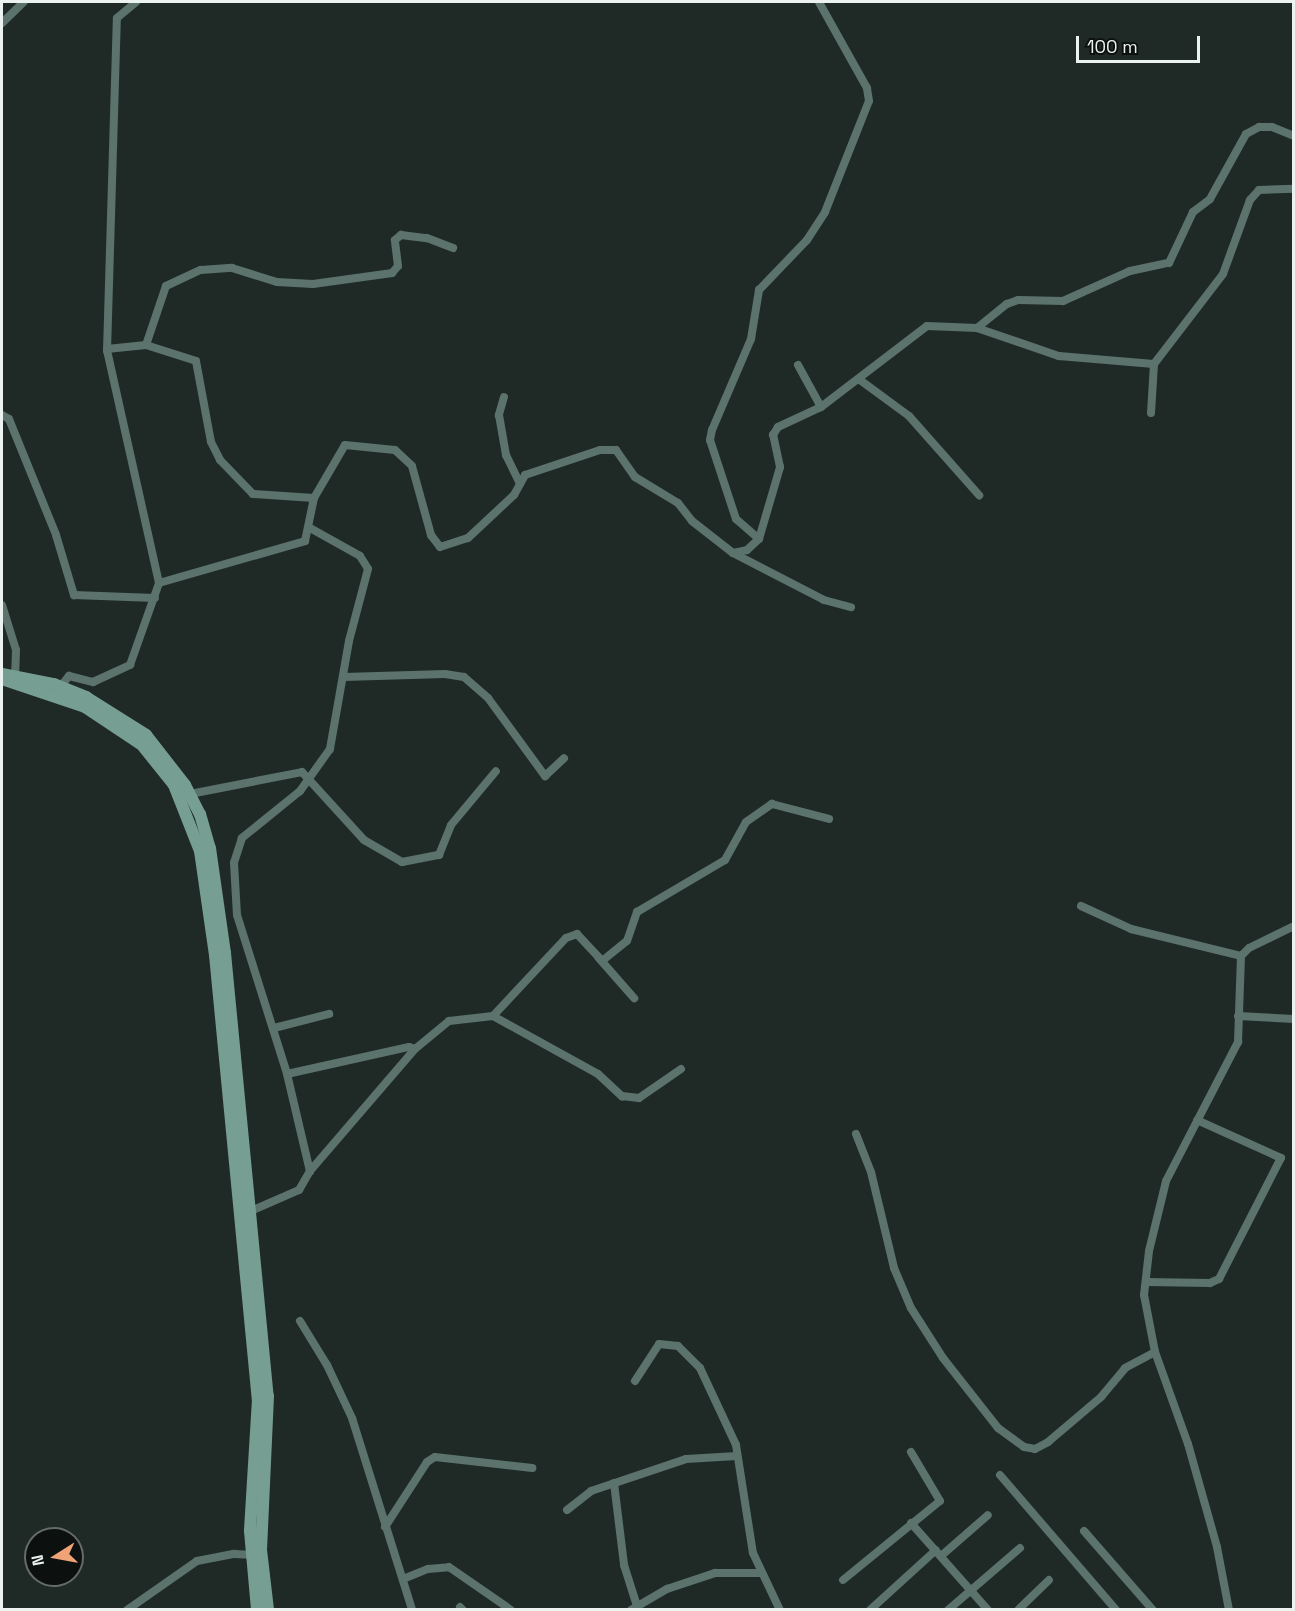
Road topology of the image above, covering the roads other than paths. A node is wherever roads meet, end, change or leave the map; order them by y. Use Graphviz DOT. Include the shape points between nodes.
graph roads {
  1 [pos="24,2"];
  2 [pos="136,2"];
  3 [pos="819,2"];
  4 [pos="2,23"];
  5 [pos="1293,136"];
  6 [pos="1293,189"];
  7 [pos="453,248"];
  8 [pos="977,328"];
  9 [pos="146,345"];
  10 [pos="107,349"];
  11 [pos="1154,364"];
  12 [pos="798,365"];
  13 [pos="860,380"];
  14 [pos="504,397"];
  15 [pos="821,407"];
  16 [pos="1151,413"];
  17 [pos="2,416"];
  18 [pos="520,484"];
  19 [pos="979,495"];
  20 [pos="315,498"];
  21 [pos="310,528"];
  22 [pos="759,539"];
  23 [pos="733,554"];
  24 [pos="159,583"];
  25 [pos="154,598"];
  26 [pos="2,605"];
  27 [pos="851,607"];
  28 [pos="2,674"];
  29 [pos="15,675"];
  30 [pos="344,677"];
  31 [pos="2,679"];
  32 [pos="58,691"];
  33 [pos="564,758"];
  34 [pos="496,771"];
  35 [pos="309,777"];
  36 [pos="190,794"];
  37 [pos="829,819"];
  38 [pos="1081,906"];
  39 [pos="1293,926"];
  40 [pos="1241,956"];
  41 [pos="602,961"];
  42 [pos="634,998"];
  43 [pos="328,1014"];
  44 [pos="493,1016"];
  45 [pos="1238,1016"];
  46 [pos="1293,1019"];
  47 [pos="274,1028"];
  48 [pos="415,1048"];
  49 [pos="681,1070"];
  50 [pos="287,1074"];
  51 [pos="1197,1120"];
  52 [pos="856,1134"];
  53 [pos="310,1171"];
  54 [pos="244,1214"];
  55 [pos="1146,1282"];
  56 [pos="300,1321"];
  57 [pos="1155,1352"];
  58 [pos="635,1381"];
  59 [pos="911,1452"];
  60 [pos="737,1456"];
  61 [pos="532,1468"];
  62 [pos="1000,1475"];
  63 [pos="614,1483"];
  64 [pos="567,1510"];
  65 [pos="988,1515"];
  66 [pos="911,1523"];
  67 [pos="385,1527"];
  68 [pos="1084,1532"];
  69 [pos="1020,1548"];
  70 [pos="938,1553"];
  71 [pos="256,1556"];
  72 [pos="762,1573"];
  73 [pos="403,1579"];
  74 [pos="843,1580"];
  75 [pos="1049,1580"];
  76 [pos="970,1590"];
  77 [pos="634,1608"];
  78 [pos="128,1610"];
  79 [pos="257,1610"];
  80 [pos="268,1610"];
  81 [pos="412,1610"];
  82 [pos="510,1610"];
  83 [pos="780,1610"];
  84 [pos="870,1610"];
  85 [pos="948,1610"];
  86 [pos="988,1610"];
  87 [pos="1018,1610"];
  88 [pos="1116,1610"];
  89 [pos="1153,1610"];
  90 [pos="1230,1610"];
  1 -- 4 [label="street"];
  2 -- 10 [label="street" via="117,18"];
  3 -- 22 [label="street" via="867,88 869,101 825,212 807,240 759,290 751,339 712,430 710,440 736,519"];
  5 -- 8 [label="street" via="1272,127 1259,127 1246,134 1210,199 1192,212 1169,263 1130,271 1063,301 1018,300"];
  6 -- 11 [label="street" via="1259,190 1250,200 1223,274"];
  7 -- 9 [label="street" via="427,238 401,235 395,240 398,266 392,273 314,284 277,282 232,267 201,270 166,286"];
  8 -- 11 [label="street" via="1059,356"];
  8 -- 13 [label="street" via="927,326"];
  9 -- 10 [label="street"];
  9 -- 20 [label="street" via="196,361 211,442 220,460 253,494"];
  10 -- 24 [label="street"];
  11 -- 16 [label="street"];
  12 -- 15 [label="street"];
  13 -- 15 [label="street"];
  13 -- 19 [label="street" via="909,416"];
  14 -- 18 [label="street" via="499,415 506,455"];
  15 -- 22 [label="street" via="777,427 773,435 780,467"];
  17 -- 25 [label="street" via="9,419 52,525 74,595"];
  18 -- 20 [label="street" via="502,508 468,538 440,547 431,535 412,466 395,450 345,445"];
  18 -- 23 [label="street" via="525,475 600,450 616,450 635,477 678,503 692,521"];
  20 -- 21 [label="street"];
  21 -- 24 [label="street" via="305,541"];
  21 -- 30 [label="street" via="360,556 368,569"];
  22 -- 23 [label="street" via="747,550"];
  23 -- 27 [label="street" via="824,600"];
  24 -- 25 [label="street"];
  25 -- 32 [label="street" via="129,665 109,678 93,682 69,676"];
  26 -- 29 [label="street" via="16,650"];
  28 -- 29 [label="main road"];
  29 -- 32 [label="main road"];
  30 -- 33 [label="street" via="464,677 488,698 545,776"];
  30 -- 35 [label="street" via="330,750"];
  31 -- 32 [label="main road"];
  32 -- 36 [label="main road" via="103,704 146,735"];
  32 -- 54 [label="main road" via="142,746 174,785 193,824 209,903"];
  34 -- 35 [label="street" via="451,825 439,855 402,862 364,840"];
  35 -- 36 [label="street" via="302,772 280,774"];
  35 -- 47 [label="street" via="300,791 242,838 234,863 237,915"];
  36 -- 54 [label="main road" via="210,848 218,896"];
  37 -- 41 [label="street" via="772,804 746,822 725,860 637,912 627,941"];
  38 -- 40 [label="street" via="1131,929"];
  39 -- 40 [label="street"];
  40 -- 45 [label="street"];
  41 -- 42 [label="street"];
  41 -- 44 [label="street" via="577,934 566,938"];
  43 -- 47 [label="street"];
  44 -- 48 [label="street" via="449,1021"];
  44 -- 49 [label="street" via="598,1074 622,1096 639,1098"];
  45 -- 46 [label="street"];
  45 -- 51 [label="street" via="1238,1042"];
  47 -- 50 [label="street"];
  48 -- 50 [label="street"];
  48 -- 53 [label="street"];
  50 -- 53 [label="street"];
  51 -- 55 [label="street" via="1166,1181"];
  51 -- 55 [label="street" via="1281,1158 1219,1279 1210,1283"];
  52 -- 57 [label="street" via="871,1172 894,1268 911,1308 943,1358 998,1428 1024,1448 1035,1449 1048,1442 1101,1397 1125,1368"];
  53 -- 54 [label="street" via="299,1190"];
  54 -- 71 [label="main road" via="268,1396"];
  55 -- 57 [label="street" via="1144,1295"];
  56 -- 67 [label="street" via="327,1365 352,1418"];
  57 -- 90 [label="street" via="1192,1455"];
  58 -- 60 [label="street" via="659,1344 678,1346 700,1368"];
  59 -- 66 [label="street" via="940,1497 938,1504"];
  60 -- 63 [label="street" via="686,1460"];
  60 -- 72 [label="street" via="753,1553"];
  61 -- 67 [label="street" via="435,1457 427,1462"];
  62 -- 88 [label="street"];
  63 -- 64 [label="street" via="591,1491"];
  63 -- 77 [label="street" via="624,1565"];
  65 -- 70 [label="street"];
  66 -- 70 [label="street"];
  66 -- 74 [label="street"];
  67 -- 73 [label="street"];
  68 -- 89 [label="street"];
  69 -- 76 [label="street"];
  70 -- 76 [label="street"];
  70 -- 84 [label="street"];
  71 -- 78 [label="street" via="197,1561"];
  71 -- 79 [label="main road"];
  71 -- 80 [label="main road"];
  72 -- 77 [label="street" via="715,1573 667,1589"];
  72 -- 83 [label="street"];
  73 -- 81 [label="street"];
  73 -- 82 [label="street" via="428,1569 449,1567"];
  75 -- 87 [label="street"];
  76 -- 85 [label="street"];
  76 -- 86 [label="street"];
}
